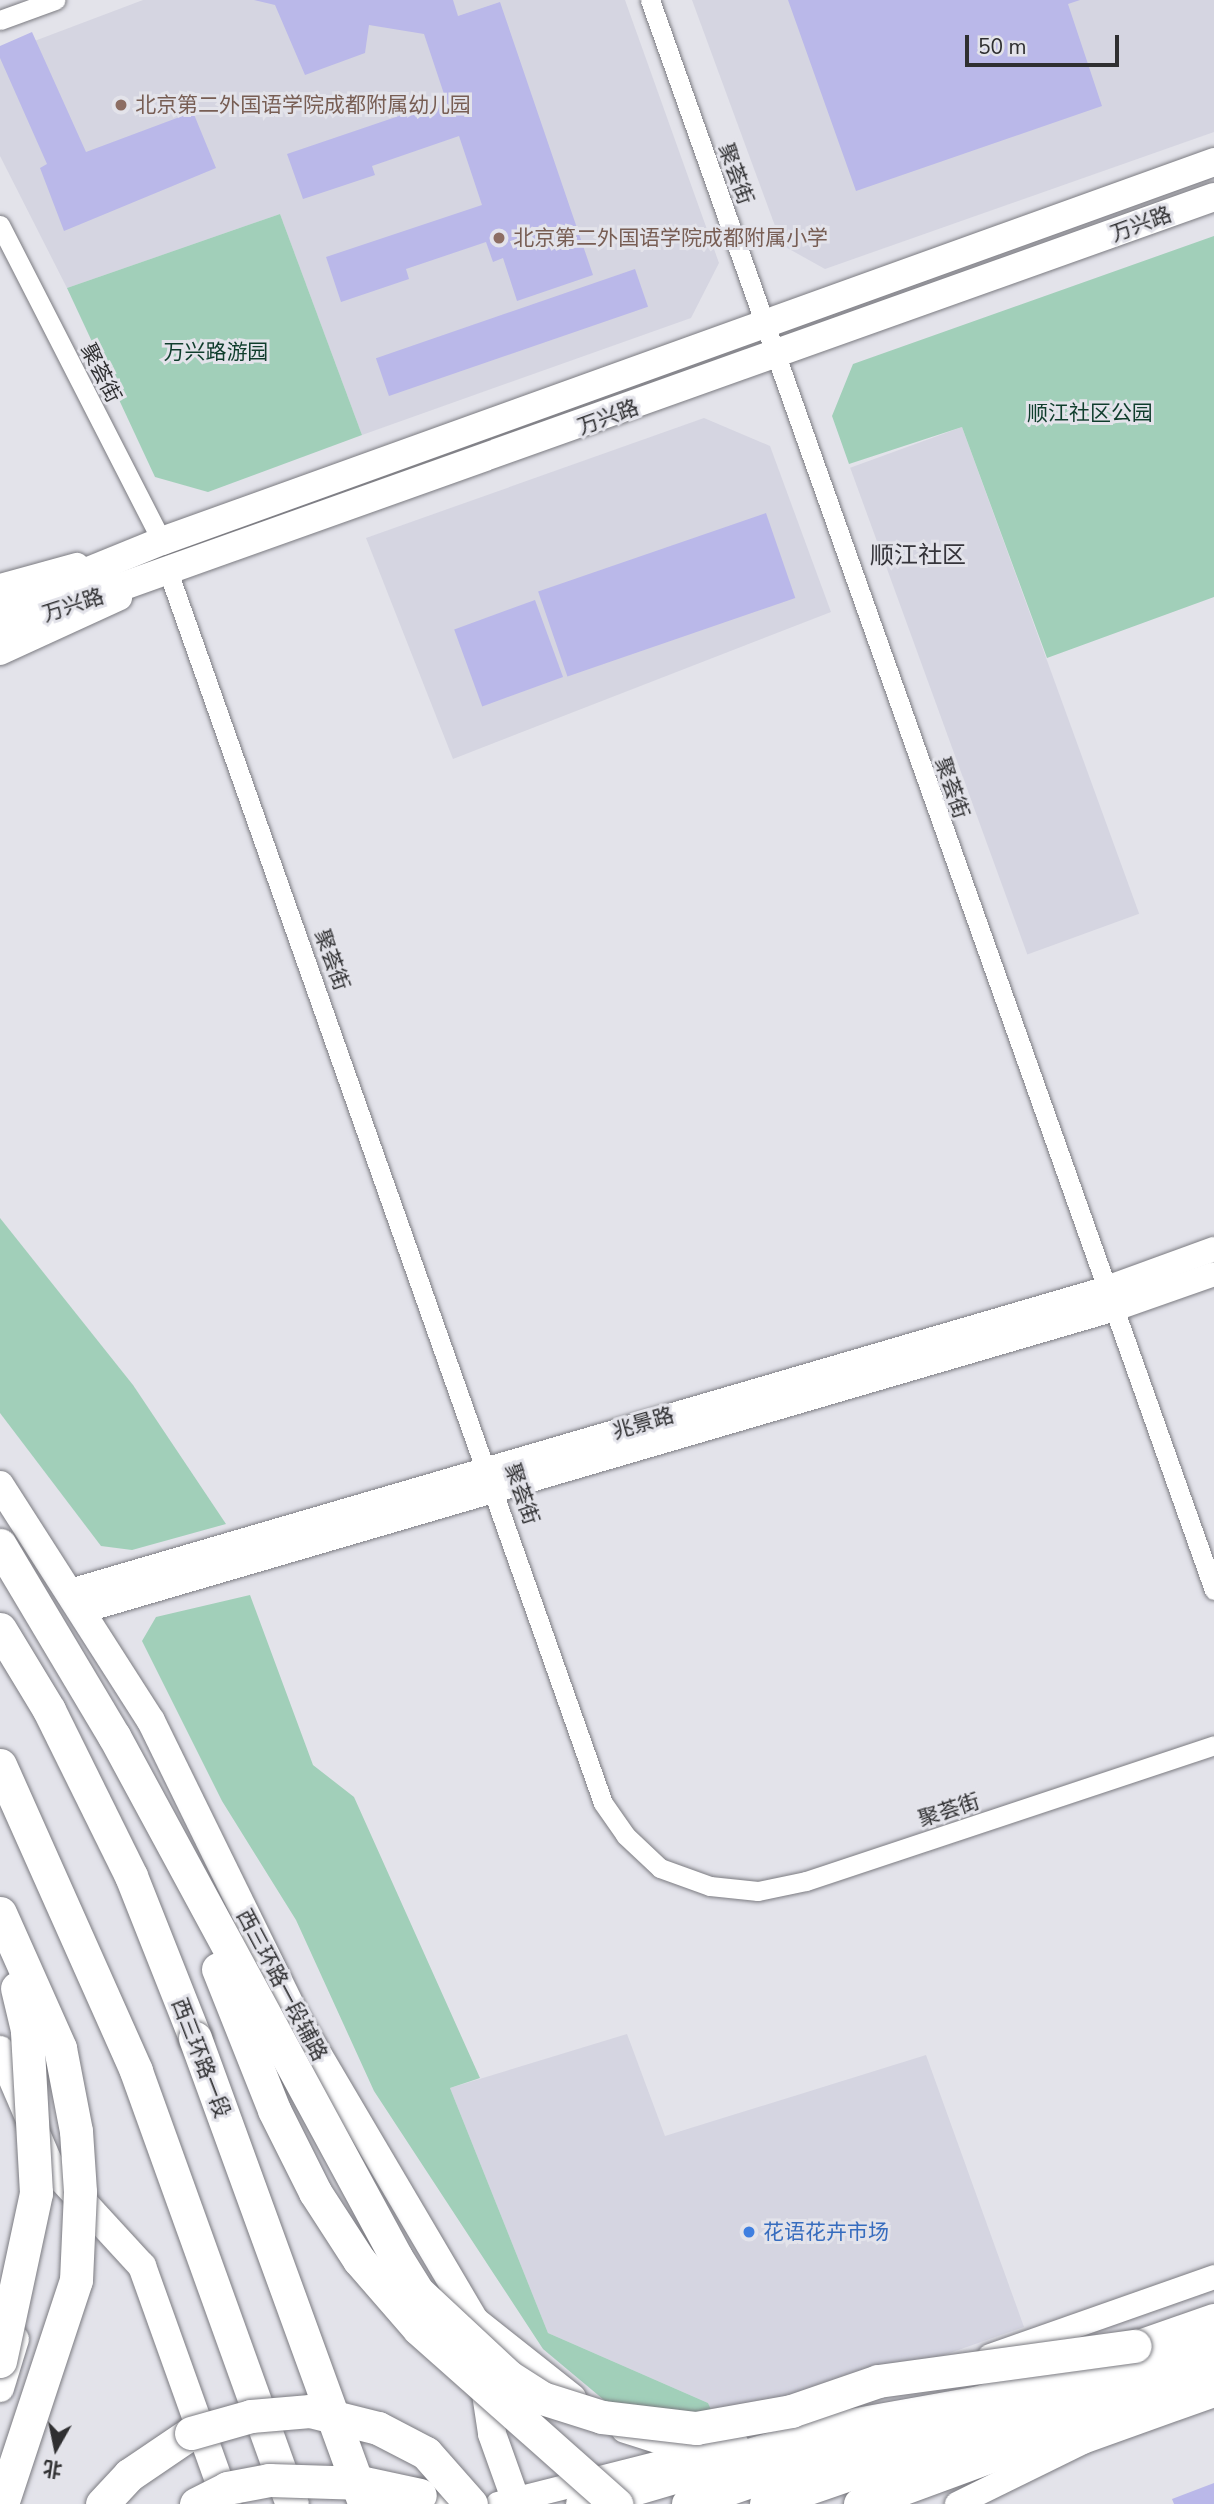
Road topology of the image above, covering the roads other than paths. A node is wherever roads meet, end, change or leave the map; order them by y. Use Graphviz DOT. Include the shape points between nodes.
graph roads {
  1 [pos="55,0"];
  2 [pos="650,0"];
  3 [pos="0,20"];
  4 [pos="1214,162"];
  5 [pos="1214,197"];
  6 [pos="0,225"];
  7 [pos="765,323"];
  8 [pos="777,357"];
  9 [pos="162,541"];
  10 [pos="169,574"];
  11 [pos="0,586"];
  12 [pos="0,607"];
  13 [pos="0,630"];
  14 [pos="0,653"];
  15 [pos="1214,1249"];
  16 [pos="1214,1274"];
  17 [pos="1108,1300"];
  18 [pos="489,1468"];
  19 [pos="0,1485"];
  20 [pos="498,1493"];
  21 [pos="0,1545"];
  22 [pos="1214,1590"];
  23 [pos="77,1601"];
  24 [pos="0,1629"];
  25 [pos="1214,1745"];
  26 [pos="0,1765"];
  27 [pos="164,1835"];
  28 [pos="0,1913"];
  29 [pos="0,1922"];
  30 [pos="0,2050"];
  31 [pos="50,2166"];
  32 [pos="1214,2277"];
  33 [pos="1214,2320"];
  34 [pos="475,2322"];
  35 [pos="1135,2346"];
  36 [pos="1214,2349"];
  37 [pos="0,2361"];
  38 [pos="1214,2374"];
  39 [pos="0,2388"];
  40 [pos="1214,2395"];
  41 [pos="985,2401"];
  42 [pos="735,2445"];
  43 [pos="872,2500"];
  44 [pos="510,2502"];
  45 [pos="2,2504"];
  46 [pos="102,2504"];
  47 [pos="196,2504"];
  48 [pos="227,2504"];
  49 [pos="292,2504"];
  50 [pos="365,2504"];
  51 [pos="458,2504"];
  52 [pos="471,2504"];
  53 [pos="582,2504"];
  54 [pos="617,2504"];
  55 [pos="688,2504"];
  56 [pos="766,2504"];
  57 [pos="957,2504"];
  1 -- 3 [label="street"];
  2 -- 7 [label="street, 聚荟街"];
  4 -- 7 [label="main road"];
  5 -- 8 [label="main road, 万兴路"];
  6 -- 9 [label="street, 聚荟街"];
  7 -- 8 [label="street, 聚荟街"];
  7 -- 9 [label="main road"];
  8 -- 10 [label="main road, 万兴路"];
  8 -- 17 [label="street, 聚荟街"];
  9 -- 11 [label="street"];
  9 -- 12 [label="main road"];
  10 -- 13 [label="main road, 万兴路"];
  10 -- 14 [label="street"];
  10 -- 18 [label="street, 聚荟街"];
  15 -- 17 [label="street, 兆景路"];
  16 -- 17 [label="street, 兆景路"];
  17 -- 18 [label="street, 兆景路"];
  17 -- 20 [label="street, 兆景路"];
  17 -- 22 [label="street, 聚荟街"];
  18 -- 20 [label="street, 聚荟街"];
  18 -- 23 [label="street, 兆景路"];
  19 -- 23 [label="main road, 西三环路一段辅路"];
  20 -- 23 [label="street, 兆景路"];
  20 -- 25 [label="street, 聚荟街" via="603,1803 660,1868 710,1886 758,1891 806,1881"];
  21 -- 27 [label="highway, bridge" via="40,1603"];
  23 -- 34 [label="main road, 西三环路一段辅路" via="151,1721 297,2019"];
  24 -- 50 [label="highway, 西三环路一段, bridge" via="49,1710 131,1876"];
  26 -- 49 [label="highway, bridge" via="136,2071"];
  27 -- 35 [label="highway, bridge" via="417,2291 462,2338 542,2398 614,2419 696,2428 791,2411 878,2381"];
  27 -- 54 [label="highway, bridge" via="274,2110 315,2192 359,2260 419,2329"];
  28 -- 45 [label="highway, bridge" via="60,2048 76,2131 80,2217 76,2280"];
  29 -- 37 [label="highway, bridge" via="27,2029 36,2193"];
  30 -- 31 [label="main road"];
  31 -- 39 [label="main road" via="37,2263"];
  31 -- 48 [label="main road" via="142,2266"];
  32 -- 42 [label="street"];
  33 -- 35 [label="main road"];
  34 -- 42 [label="main road" via="549,2385 626,2430 676,2445"];
  34 -- 44 [label="main road, 西三环路一段辅路" via="492,2434"];
  35 -- 41 [label="main road, bridge"];
  36 -- 56 [label="main road"];
  38 -- 43 [label="highway"];
  40 -- 57 [label="street" via="1083,2442"];
  41 -- 53 [label="highway" via="851,2424"];
  41 -- 55 [label="main road"];
  42 -- 44 [label="street"];
  46 -- 52 [label="highway, bridge" via="169,2444 202,2428 310,2411 378,2428 426,2453"];
  47 -- 51 [label="highway, bridge" via="227,2488 314,2478"];
}
